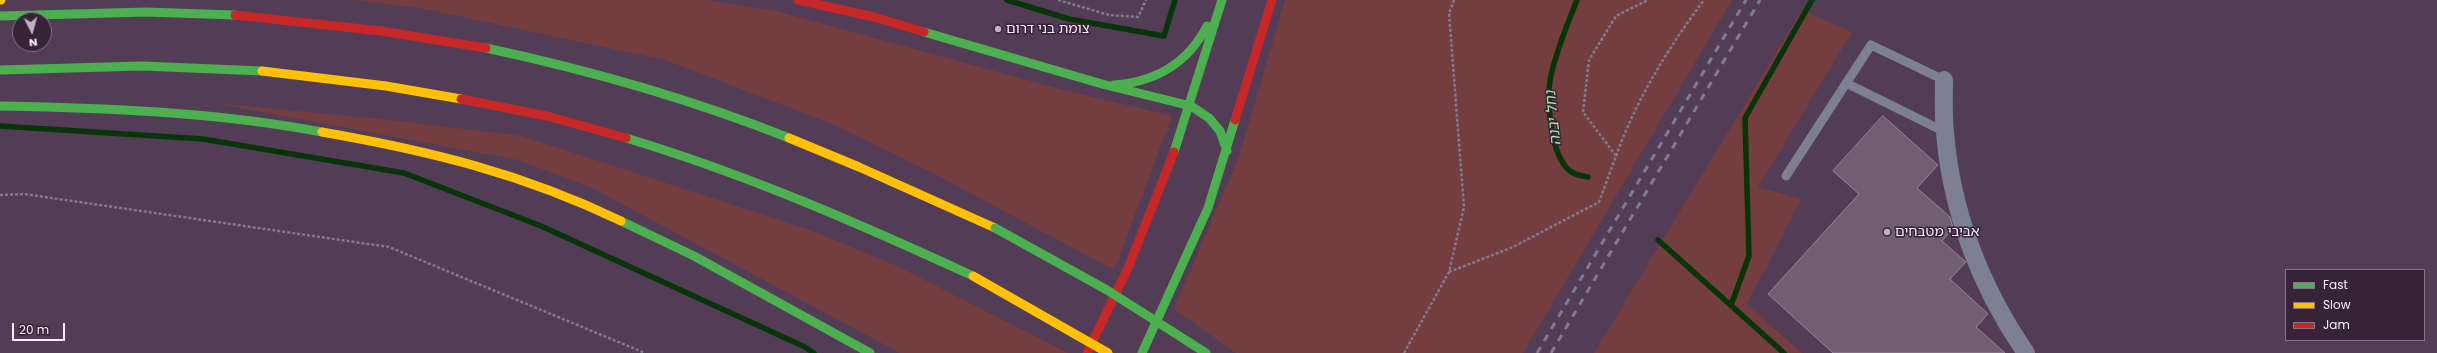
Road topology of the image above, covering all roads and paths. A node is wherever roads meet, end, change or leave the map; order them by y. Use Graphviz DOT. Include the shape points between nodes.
graph roads {
  1 [pos="798,0"];
  2 [pos="1058,0"];
  3 [pos="1146,0"];
  4 [pos="1221,0"];
  5 [pos="1272,0"];
  6 [pos="1454,0"];
  7 [pos="1648,0"];
  8 [pos="1704,0"];
  9 [pos="0,16"];
  10 [pos="0,70"];
  11 [pos="1944,80"];
  12 [pos="1846,83"];
  13 [pos="1102,84"];
  14 [pos="0,106"];
  15 [pos="1191,106"];
  16 [pos="1945,132"];
  17 [pos="1227,151"];
  18 [pos="1616,156"];
  19 [pos="1786,176"];
  20 [pos="0,195"];
  21 [pos="1449,272"];
  22 [pos="645,353"];
  23 [pos="870,353"];
  24 [pos="1087,353"];
  25 [pos="1108,353"];
  26 [pos="1142,353"];
  27 [pos="1206,353"];
  28 [pos="1404,353"];
  29 [pos="2026,353"];
  1 -- 13 [label="highway" via="874,18"];
  2 -- 3 [label="path" via="1108,15 1138,17"];
  4 -- 13 [label="highway" via="1196,45 1184,59 1167,70 1133,82"];
  4 -- 15 [label="highway"];
  5 -- 17 [label="highway"];
  6 -- 21 [label="path" via="1450,13 1464,207"];
  7 -- 18 [label="path" via="1616,16 1589,60 1583,112"];
  8 -- 18 [label="path" via="1678,35 1627,124"];
  9 -- 27 [label="highway, bridge" via="231,15 406,35 555,64 677,98 828,153 996,228 1107,290"];
  10 -- 25 [label="highway, bridge" via="100,67 228,68 398,88 542,116 646,144 794,197 973,276"];
  11 -- 12 [label="lane" via="1871,45"];
  11 -- 16 [label="street"];
  12 -- 16 [label="lane"];
  12 -- 19 [label="lane"];
  13 -- 15 [label="highway"];
  14 -- 23 [label="highway" via="167,111 237,118 406,147 508,174 583,203 654,236"];
  15 -- 17 [label="highway" via="1209,118"];
  15 -- 24 [label="highway" via="1138,248"];
  16 -- 29 [label="street" via="1953,184 1966,235 1988,291"];
  17 -- 26 [label="highway" via="1208,208"];
  18 -- 21 [label="path" via="1599,202 1513,247"];
  20 -- 22 [label="path" via="24,194 389,247"];
  21 -- 28 [label="path"];
}
